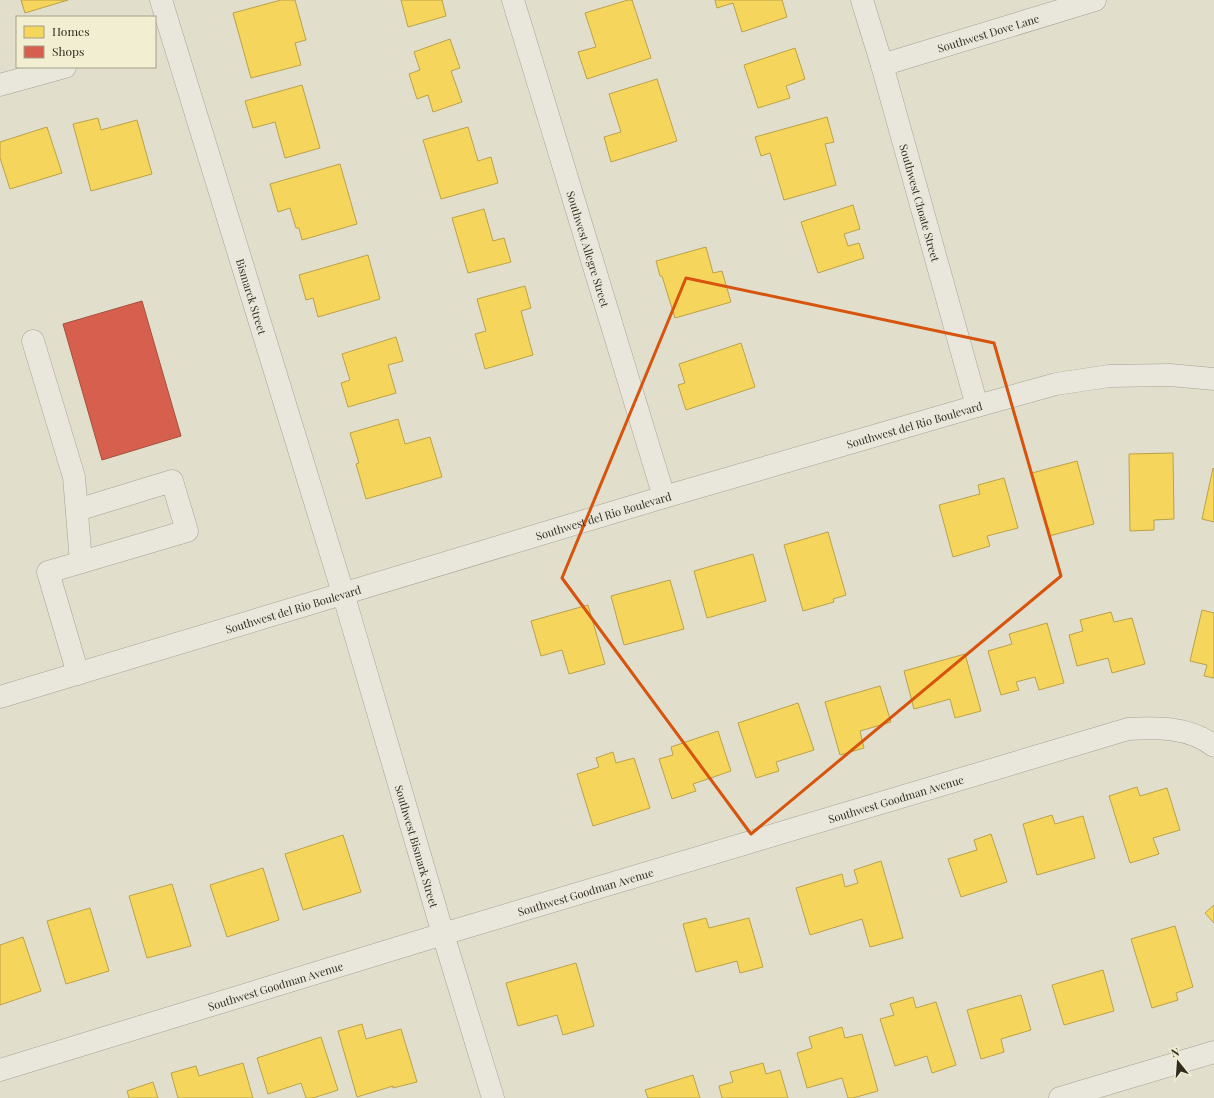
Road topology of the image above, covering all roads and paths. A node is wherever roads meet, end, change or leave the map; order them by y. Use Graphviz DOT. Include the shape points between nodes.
graph roads {
  1 [pos="161,0"];
  2 [pos="513,0"];
  3 [pos="862,0"];
  4 [pos="1095,0"];
  5 [pos="163,39"];
  6 [pos="882,65"];
  7 [pos="61,68"];
  8 [pos="0,85"];
  9 [pos="33,341"];
  10 [pos="1214,379"];
  11 [pos="977,406"];
  12 [pos="664,497"];
  13 [pos="77,510"];
  14 [pos="81,562"];
  15 [pos="343,593"];
  16 [pos="78,674"];
  17 [pos="0,697"];
  18 [pos="1214,746"];
  19 [pos="443,934"];
  20 [pos="1214,1052"];
  21 [pos="0,1070"];
  22 [pos="493,1098"];
  23 [pos="1060,1098"];
  1 -- 5 [label="street, Bismarck Street"];
  2 -- 12 [label="street, Southwest Allegre Street"];
  3 -- 6 [label="street, Southwest Choate Street"];
  4 -- 6 [label="street, Southwest Dove Lane"];
  5 -- 15 [label="street, Bismarck Street"];
  6 -- 11 [label="street, Southwest Choate Street"];
  7 -- 8 [label="street"];
  9 -- 13 [label="street" via="74,477"];
  10 -- 11 [label="street, Southwest del Rio Boulevard" via="1170,375 1109,376 1056,384"];
  11 -- 12 [label="street, Southwest del Rio Boulevard"];
  12 -- 15 [label="street, Southwest del Rio Boulevard"];
  13 -- 14 [label="street"];
  13 -- 14 [label="street" via="172,482 188,531"];
  14 -- 16 [label="street" via="48,572"];
  15 -- 16 [label="street, Southwest del Rio Boulevard"];
  15 -- 19 [label="street, Southwest Bismark Street"];
  16 -- 17 [label="street, Southwest del Rio Boulevard"];
  18 -- 19 [label="street, Southwest Goodman Avenue" via="1191,734 1174,729 1128,729"];
  19 -- 21 [label="street, Southwest Goodman Avenue"];
  19 -- 22 [label="street, Southwest Bismark Street"];
  20 -- 23 [label="street"];
}
